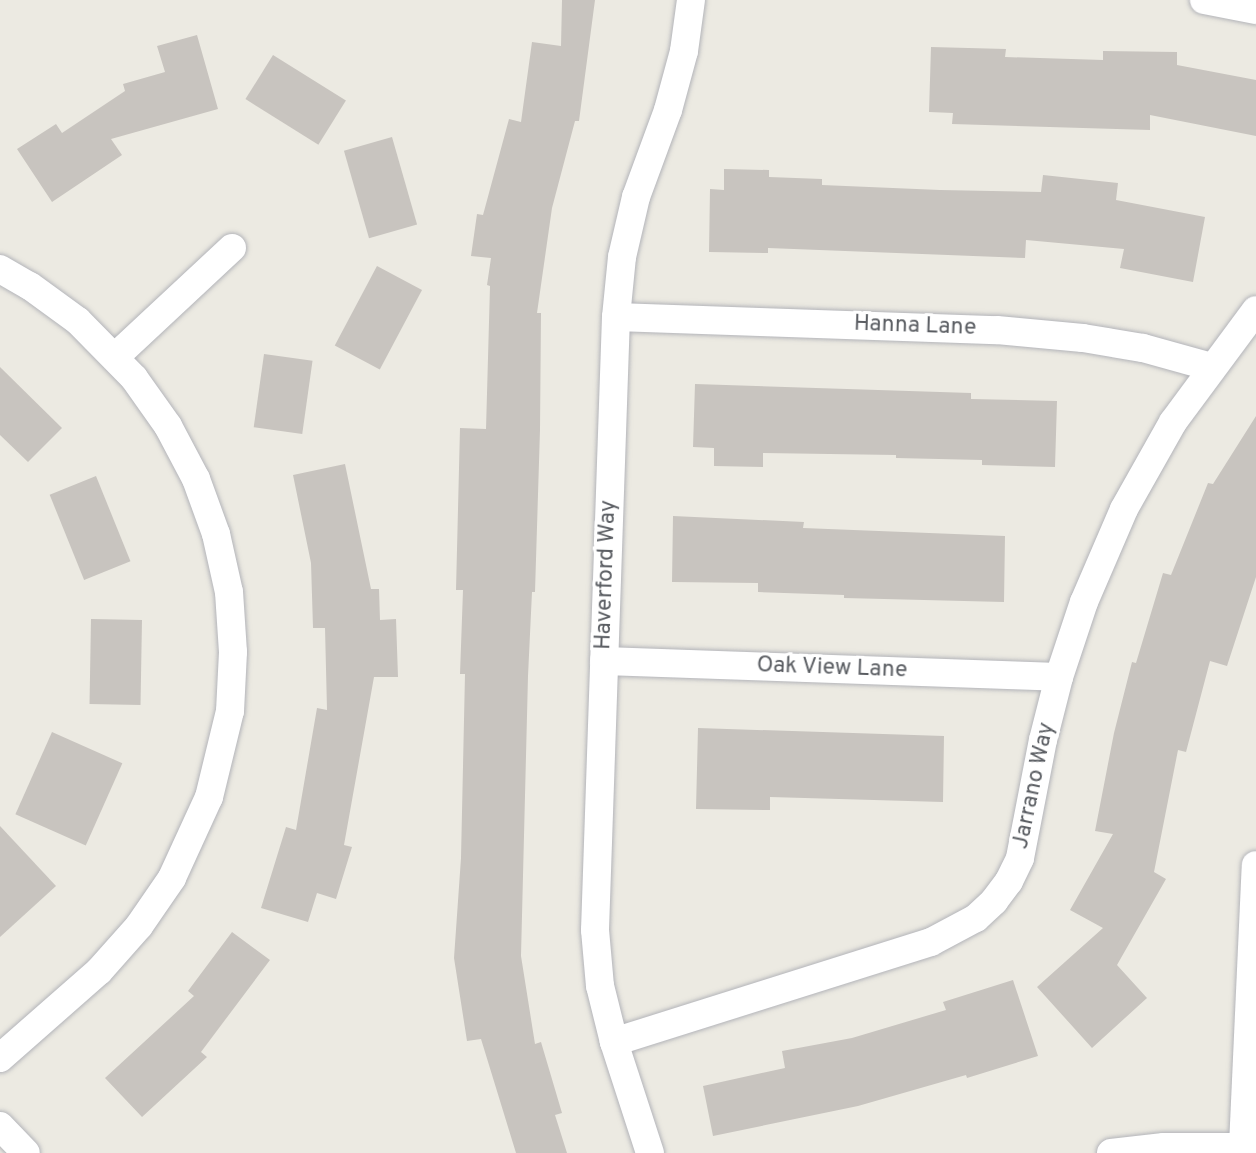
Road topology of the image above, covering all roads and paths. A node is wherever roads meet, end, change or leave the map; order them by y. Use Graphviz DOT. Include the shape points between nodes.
graph roads {
  1 [pos="691,0"];
  2 [pos="1204,0"];
  3 [pos="1256,10"];
  4 [pos="232,248"];
  5 [pos="0,269"];
  6 [pos="1256,310"];
  7 [pos="616,317"];
  8 [pos="116,357"];
  9 [pos="1211,367"];
  10 [pos="604,661"];
  11 [pos="1059,677"];
  12 [pos="1256,865"];
  13 [pos="614,1042"];
  14 [pos="0,1058"];
  15 [pos="0,1126"];
  16 [pos="1250,1146"];
  17 [pos="26,1153"];
  18 [pos="650,1153"];
  19 [pos="1111,1153"];
  1 -- 7 [label="street, Haverford Way" via="684,51 668,110 636,197 622,257"];
  2 -- 3 [label="street"];
  4 -- 8 [label="street"];
  5 -- 8 [label="street" via="78,321"];
  6 -- 9 [label="street, Jarrano Way"];
  7 -- 9 [label="street, Hanna Lane" via="997,330 1143,348"];
  7 -- 10 [label="street, Haverford Way"];
  8 -- 14 [label="street" via="168,426 196,479 216,534 233,652 230,711 209,797 172,878 139,926 99,971"];
  9 -- 11 [label="street, Jarrano Way" via="1173,422 1124,509 1084,602"];
  10 -- 11 [label="street, Oak View Lane"];
  10 -- 13 [label="street, Haverford Way" via="595,930 600,986"];
  11 -- 13 [label="street, Jarrano Way" via="1020,858 1009,881 976,918 931,942"];
  12 -- 16 [label="street"];
  13 -- 18 [label="street, Haverford Way"];
  15 -- 17 [label="street"];
  16 -- 19 [label="street"];
}
